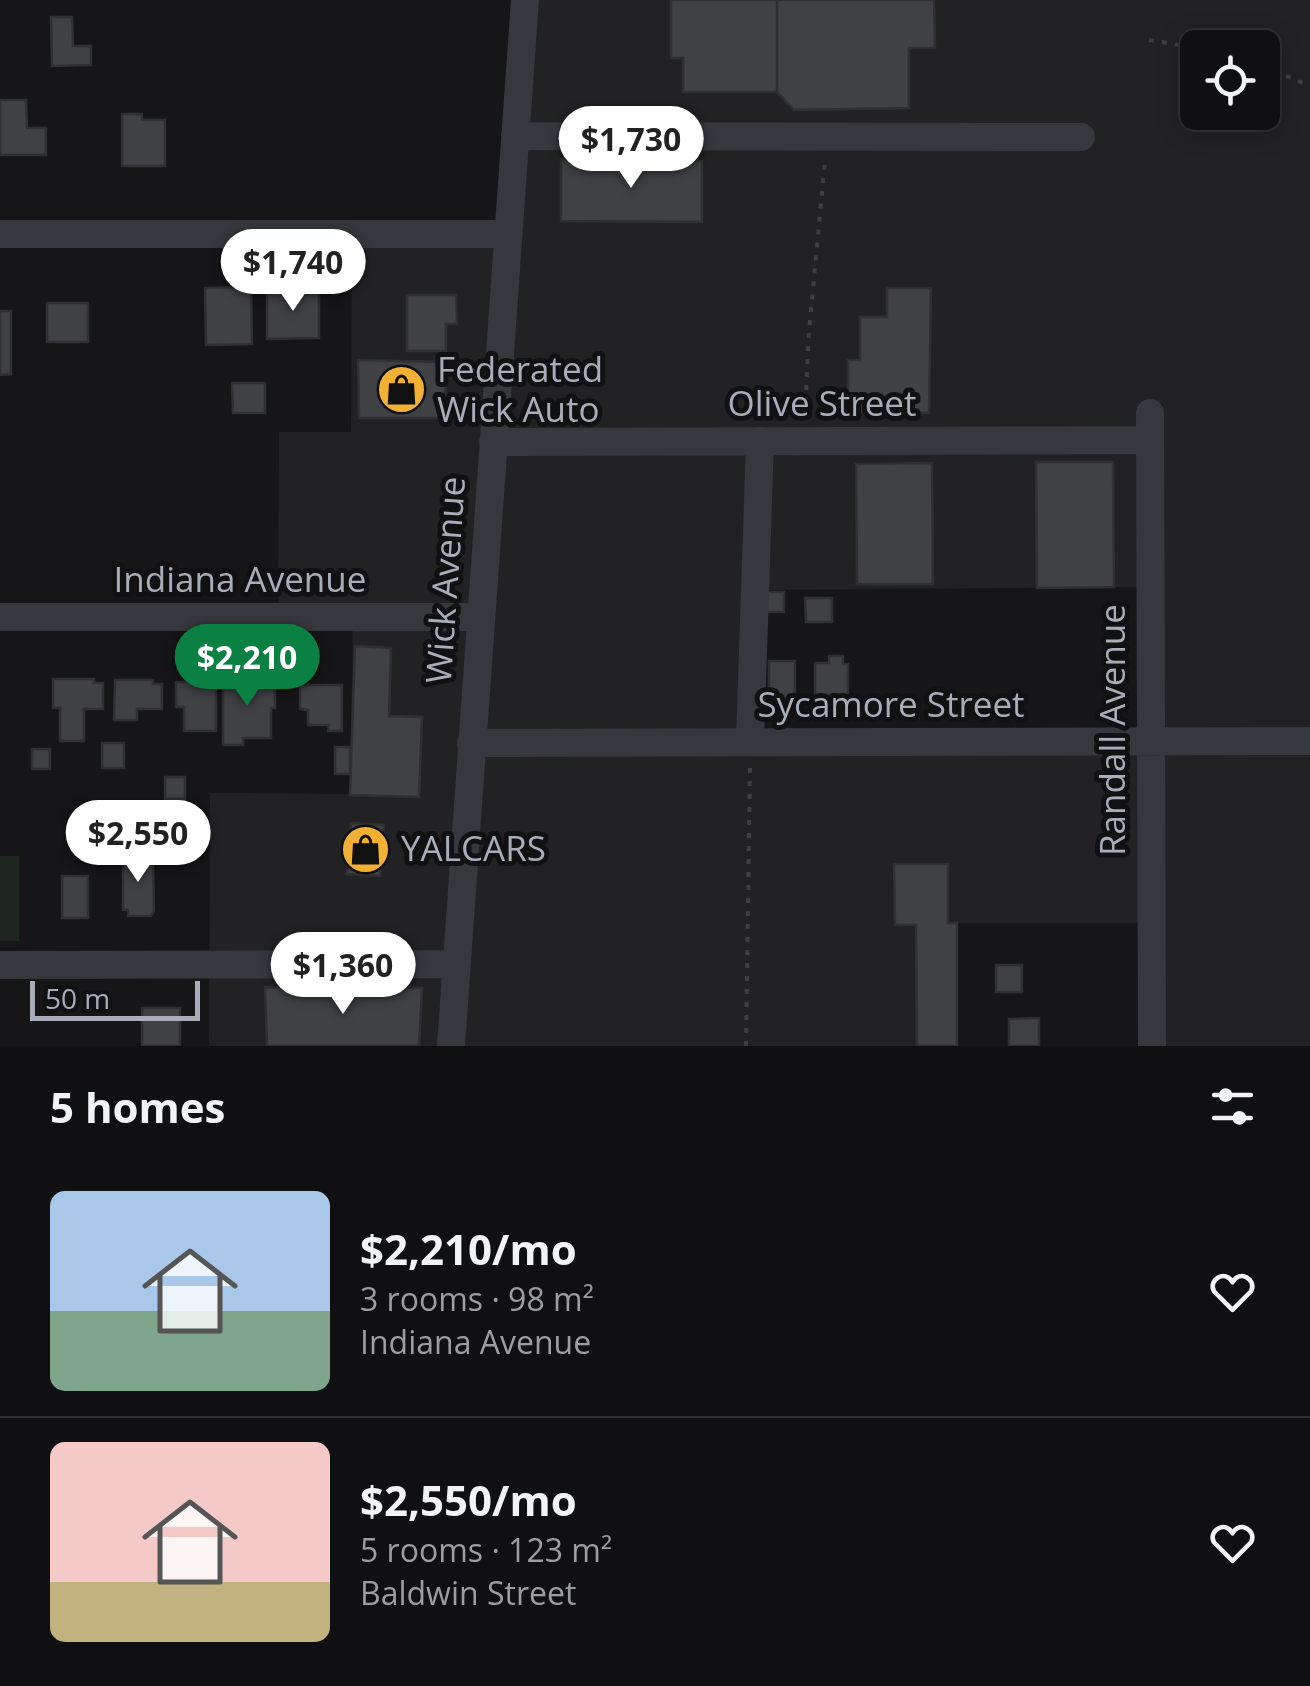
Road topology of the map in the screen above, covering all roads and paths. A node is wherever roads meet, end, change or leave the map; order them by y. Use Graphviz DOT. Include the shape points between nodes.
graph roads {
  1 [pos="525,0"];
  2 [pos="1149,40"];
  3 [pos="1180,45"];
  4 [pos="1280,74"];
  5 [pos="1310,86"];
  6 [pos="515,136"];
  7 [pos="828,136"];
  8 [pos="1081,137"];
  9 [pos="0,234"];
  10 [pos="508,234"];
  11 [pos="1150,427"];
  12 [pos="760,441"];
  13 [pos="804,441"];
  14 [pos="493,442"];
  15 [pos="0,617"];
  16 [pos="480,618"];
  17 [pos="750,742"];
  18 [pos="1151,742"];
  19 [pos="1310,742"];
  20 [pos="472,743"];
  21 [pos="0,964"];
  22 [pos="456,964"];
  23 [pos="450,1046"];
  24 [pos="746,1046"];
  25 [pos="1152,1046"];
  1 -- 6 [label="street, Wick Avenue"];
  2 -- 3 [label="path"];
  4 -- 5 [label="path"];
  6 -- 7 [label="street"];
  6 -- 10 [label="street, Wick Avenue"];
  7 -- 8 [label="street"];
  7 -- 13 [label="path"];
  9 -- 10 [label="street"];
  10 -- 14 [label="street, Wick Avenue"];
  11 -- 13 [label="street, Olive Street"];
  11 -- 18 [label="street, Randall Avenue"];
  12 -- 13 [label="street, Olive Street"];
  12 -- 14 [label="street, Olive Street"];
  12 -- 17 [label="street"];
  14 -- 16 [label="street, Wick Avenue"];
  15 -- 16 [label="street, Indiana Avenue"];
  16 -- 20 [label="street, Wick Avenue"];
  17 -- 18 [label="street, Sycamore Street"];
  17 -- 20 [label="street, Sycamore Street"];
  17 -- 24 [label="path"];
  18 -- 19 [label="street, Sycamore Street"];
  18 -- 25 [label="street, Randall Avenue"];
  20 -- 22 [label="street, Wick Avenue"];
  21 -- 22 [label="street"];
  22 -- 23 [label="street, Wick Avenue"];
}
